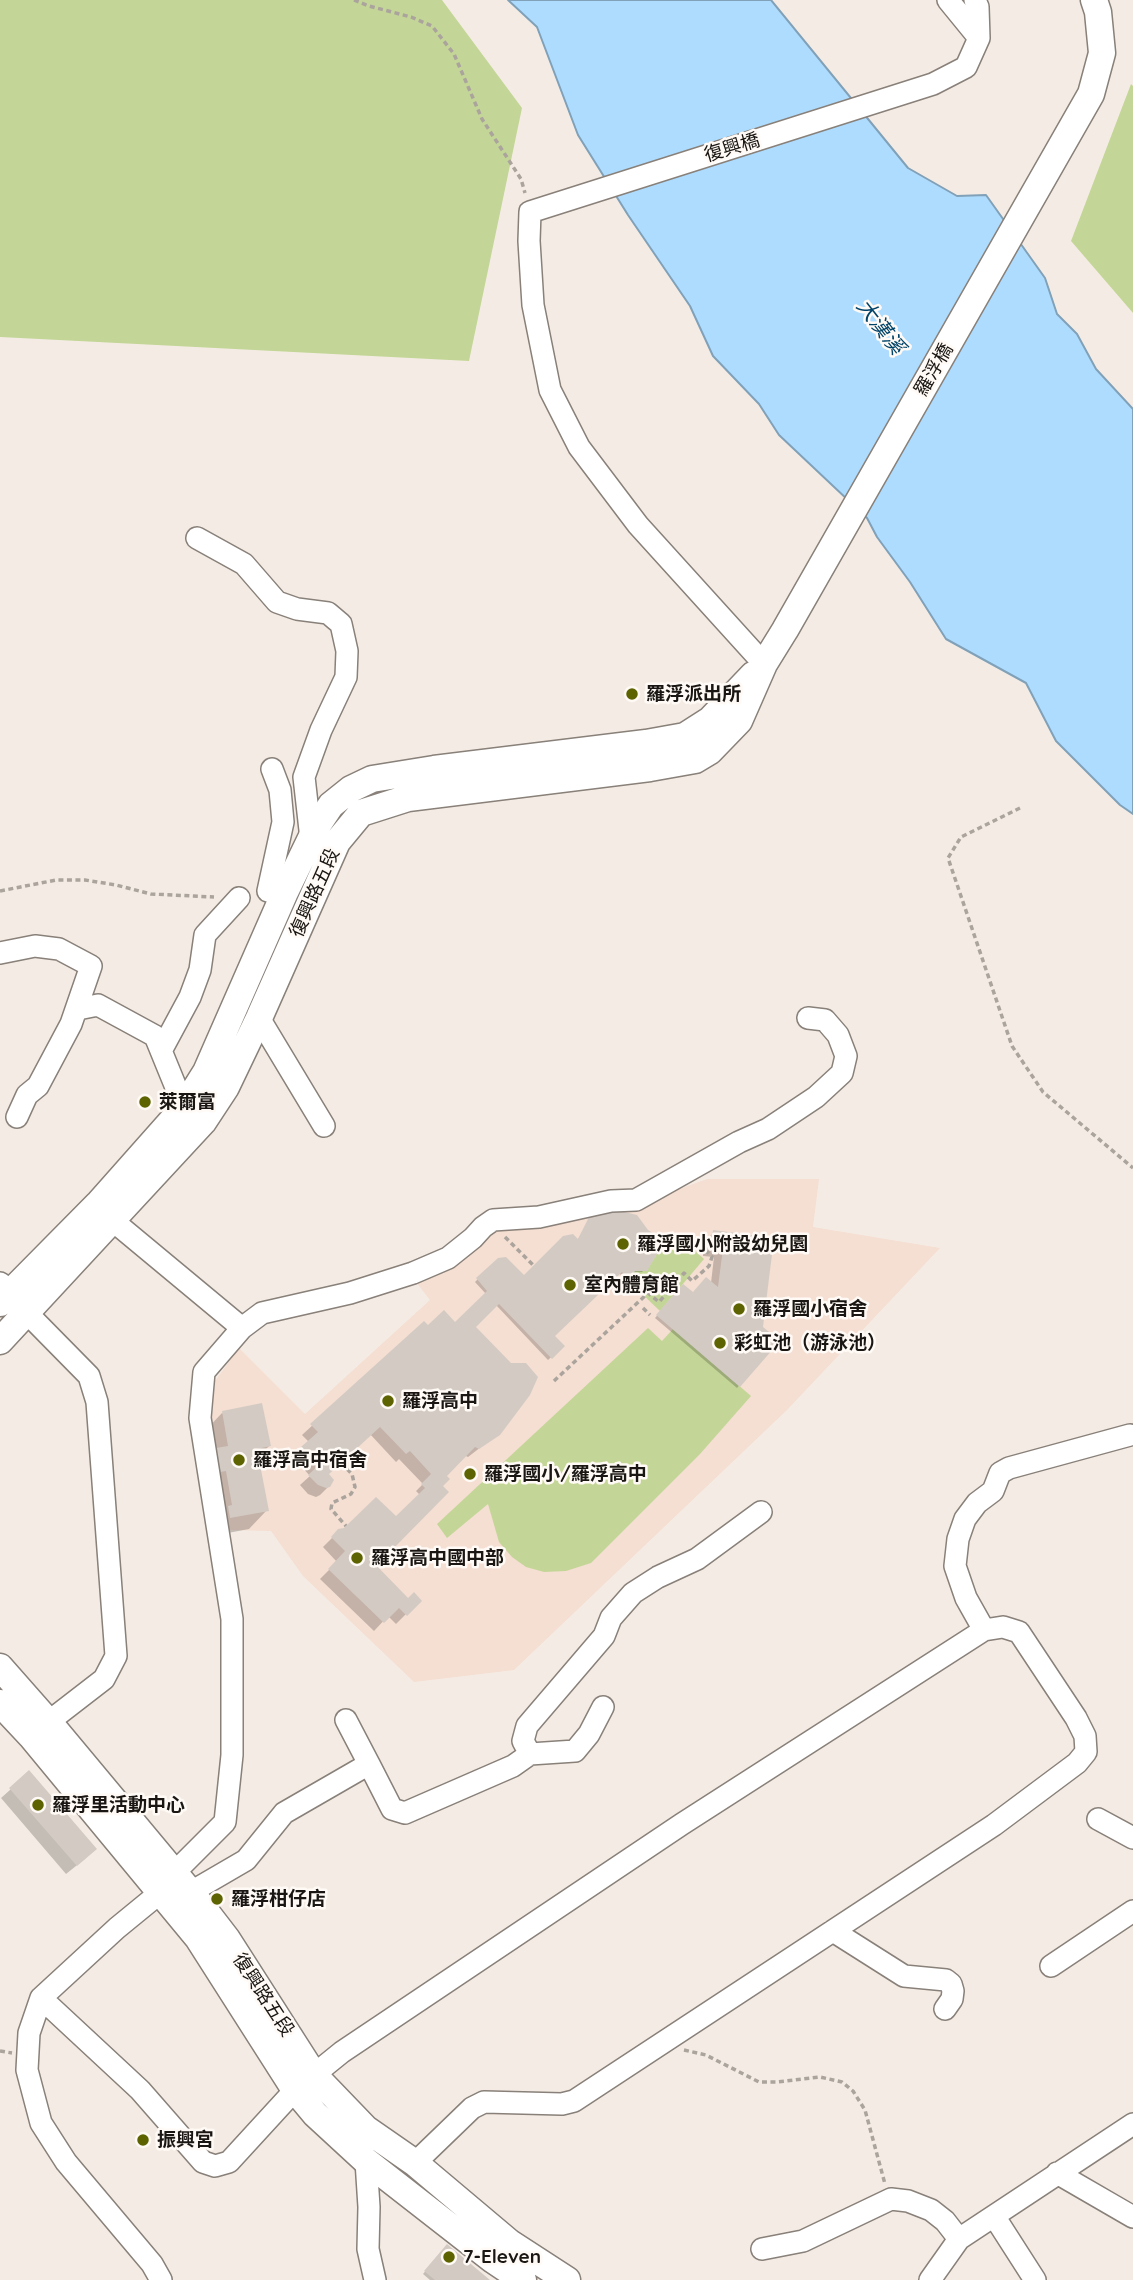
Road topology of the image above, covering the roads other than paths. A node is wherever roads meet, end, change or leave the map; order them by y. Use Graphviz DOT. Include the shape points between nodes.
graph roads {
  1 [pos="948,0"];
  2 [pos="975,0"];
  3 [pos="1094,0"];
  4 [pos="979,38"];
  5 [pos="197,538"];
  6 [pos="785,630"];
  7 [pos="764,664"];
  8 [pos="592,762"];
  9 [pos="272,769"];
  10 [pos="372,779"];
  11 [pos="380,805"];
  12 [pos="311,839"];
  13 [pos="268,891"];
  14 [pos="239,898"];
  15 [pos="0,953"];
  16 [pos="78,1009"];
  17 [pos="260,1018"];
  18 [pos="808,1018"];
  19 [pos="162,1049"];
  20 [pos="193,1115"];
  21 [pos="17,1116"];
  22 [pos="324,1126"];
  23 [pos="105,1212"];
  24 [pos="9,1297"];
  25 [pos="242,1328"];
  26 [pos="0,1341"];
  27 [pos="1130,1435"];
  28 [pos="761,1511"];
  29 [pos="984,1630"];
  30 [pos="0,1667"];
  31 [pos="0,1703"];
  32 [pos="603,1707"];
  33 [pos="346,1720"];
  34 [pos="39,1728"];
  35 [pos="530,1754"];
  36 [pos="369,1764"];
  37 [pos="1098,1819"];
  38 [pos="1133,1838"];
  39 [pos="176,1886"];
  40 [pos="1133,1911"];
  41 [pos="833,1931"];
  42 [pos="1051,1966"];
  43 [pos="41,1998"];
  44 [pos="945,2009"];
  45 [pos="305,2082"];
  46 [pos="1133,2124"];
  47 [pos="366,2161"];
  48 [pos="415,2163"];
  49 [pos="1057,2173"];
  50 [pos="994,2216"];
  51 [pos="1133,2217"];
  52 [pos="959,2239"];
  53 [pos="762,2249"];
  54 [pos="161,2280"];
  55 [pos="374,2280"];
  56 [pos="523,2280"];
  57 [pos="567,2280"];
  58 [pos="930,2280"];
  59 [pos="1035,2280"];
  1 -- 4 [label="lane"];
  2 -- 4 [label="lane"];
  3 -- 6 [label="main road, 羅浮橋" via="1102,53 1091,94"];
  4 -- 7 [label="lane, 復興橋" via="966,67 926,87 534,210 533,304 550,390 579,447 638,525"];
  5 -- 12 [label="lane" via="244,564 277,602 328,613 341,624 346,677 304,777"];
  6 -- 7 [label="main road, 復興路五段"];
  7 -- 8 [label="main road, 復興路五段" via="710,720 685,736"];
  8 -- 10 [label="main road, 復興路五段" via="434,769"];
  8 -- 11 [label="main road, 復興路五段"];
  9 -- 13 [label="lane" via="280,790 283,822"];
  10 -- 11 [label="main road"];
  10 -- 12 [label="main road, 復興路五段" via="331,805"];
  11 -- 17 [label="main road, 復興路五段" via="360,813 337,842"];
  12 -- 20 [label="main road, 復興路五段" via="206,1072"];
  14 -- 19 [label="lane" via="205,936 190,997"];
  15 -- 16 [label="lane" via="35,946 59,949 91,966"];
  16 -- 19 [label="lane" via="98,1005 155,1036"];
  16 -- 21 [label="lane"];
  17 -- 20 [label="main road, 復興路五段" via="226,1087"];
  17 -- 22 [label="lane"];
  18 -- 25 [label="lane" via="825,1020 838,1035 846,1056 842,1073 768,1129 636,1200 494,1220 448,1258 413,1273 262,1313"];
  19 -- 20 [label="lane"];
  20 -- 23 [label="main road, 復興路五段"];
  23 -- 24 [label="main road, 復興路五段"];
  23 -- 25 [label="lane"];
  24 -- 26 [label="main road, 復興路五段"];
  24 -- 34 [label="lane" via="89,1376 97,1402 116,1656 104,1679"];
  25 -- 39 [label="lane" via="204,1372 200,1418 232,1619 232,1755 225,1822"];
  27 -- 29 [label="lane" via="1009,1468 1000,1473 993,1491 965,1519 955,1566"];
  28 -- 35 [label="lane" via="697,1559 633,1593 611,1618 604,1636 527,1726 523,1741"];
  29 -- 41 [label="lane" via="1003,1627 1019,1632 1076,1717 1086,1736 1086,1752 994,1825"];
  29 -- 45 [label="lane" via="671,1831 342,2052"];
  30 -- 34 [label="main road, 復興路五段"];
  31 -- 34 [label="main road, 復興路五段"];
  32 -- 35 [label="lane" via="575,1751"];
  33 -- 36 [label="lane"];
  34 -- 39 [label="main road, 復興路五段"];
  35 -- 36 [label="lane" via="513,1766 405,1812 392,1809"];
  36 -- 39 [label="lane" via="284,1813 246,1860"];
  37 -- 38 [label="lane"];
  39 -- 43 [label="lane" via="117,1928"];
  39 -- 45 [label="main road, 復興路五段" via="198,1938"];
  40 -- 42 [label="lane"];
  41 -- 44 [label="lane" via="904,1976 946,1980 953,1991"];
  41 -- 48 [label="lane" via="574,2101 484,2102"];
  43 -- 45 [label="lane" via="140,2090 203,2162 215,2166 229,2162"];
  43 -- 54 [label="lane" via="29,2033 27,2070 41,2123 66,2162"];
  45 -- 47 [label="main road, 復興路五段" via="316,2113"];
  45 -- 48 [label="main road, 復興路五段"];
  46 -- 49 [label="lane"];
  47 -- 55 [label="lane" via="368,2249"];
  47 -- 56 [label="main road, 復興路五段"];
  48 -- 57 [label="main road, 復興路五段" via="510,2243"];
  49 -- 50 [label="lane"];
  49 -- 51 [label="lane"];
  50 -- 52 [label="lane"];
  50 -- 59 [label="lane"];
  52 -- 53 [label="lane" via="931,2210 891,2199 803,2241"];
  52 -- 58 [label="lane"];
}
